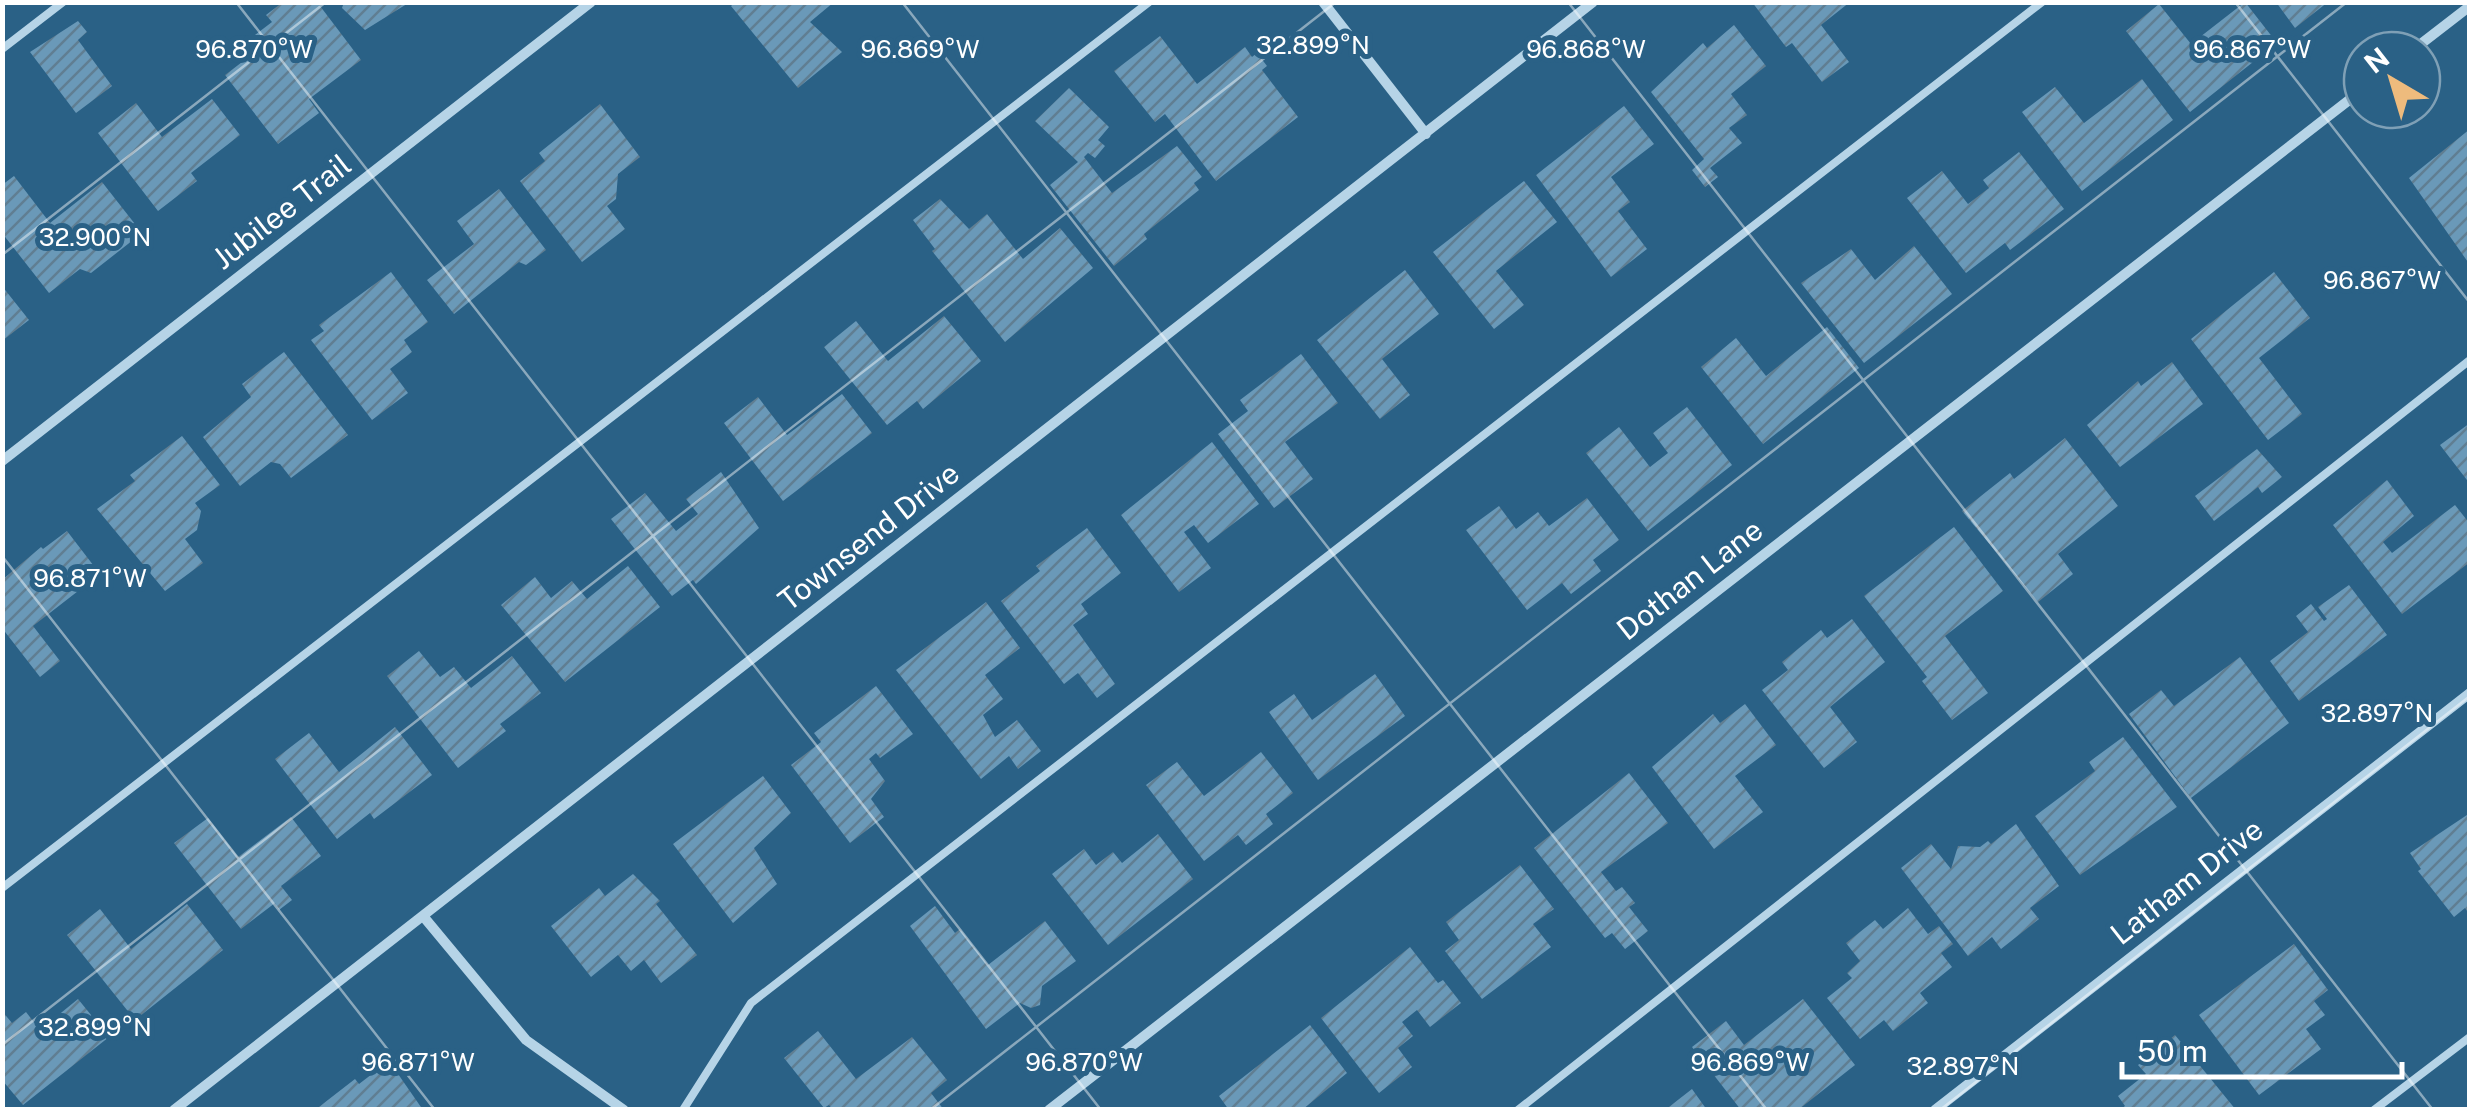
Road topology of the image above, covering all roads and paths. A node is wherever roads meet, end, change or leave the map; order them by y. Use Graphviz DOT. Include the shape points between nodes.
graph roads {
  1 [pos="63,2"];
  2 [pos="592,2"];
  3 [pos="1149,2"];
  4 [pos="1322,2"];
  5 [pos="1593,2"];
  6 [pos="2042,2"];
  7 [pos="2470,6"];
  8 [pos="2439,30"];
  9 [pos="2,49"];
  10 [pos="2342,106"];
  11 [pos="1426,134"];
  12 [pos="2470,360"];
  13 [pos="2,460"];
  14 [pos="2470,693"];
  15 [pos="2,888"];
  16 [pos="423,916"];
  17 [pos="2470,1037"];
  18 [pos="174,1110"];
  19 [pos="624,1110"];
  20 [pos="683,1110"];
  21 [pos="1049,1110"];
  22 [pos="1518,1110"];
  23 [pos="1936,1110"];
  24 [pos="2374,1110"];
  1 -- 9 [label="lane"];
  2 -- 13 [label="street, Jubilee Trail"];
  3 -- 15 [label="lane"];
  4 -- 11 [label="street"];
  5 -- 11 [label="street, Townsend Drive"];
  6 -- 20 [label="lane" via="751,1004"];
  7 -- 8 [label="street"];
  10 -- 21 [label="street, Dothan Lane"];
  11 -- 16 [label="street, Townsend Drive"];
  12 -- 22 [label="lane"];
  14 -- 23 [label="street, Latham Drive"];
  16 -- 18 [label="street, Townsend Drive"];
  16 -- 19 [label="street" via="526,1040"];
  17 -- 24 [label="lane"];
}
